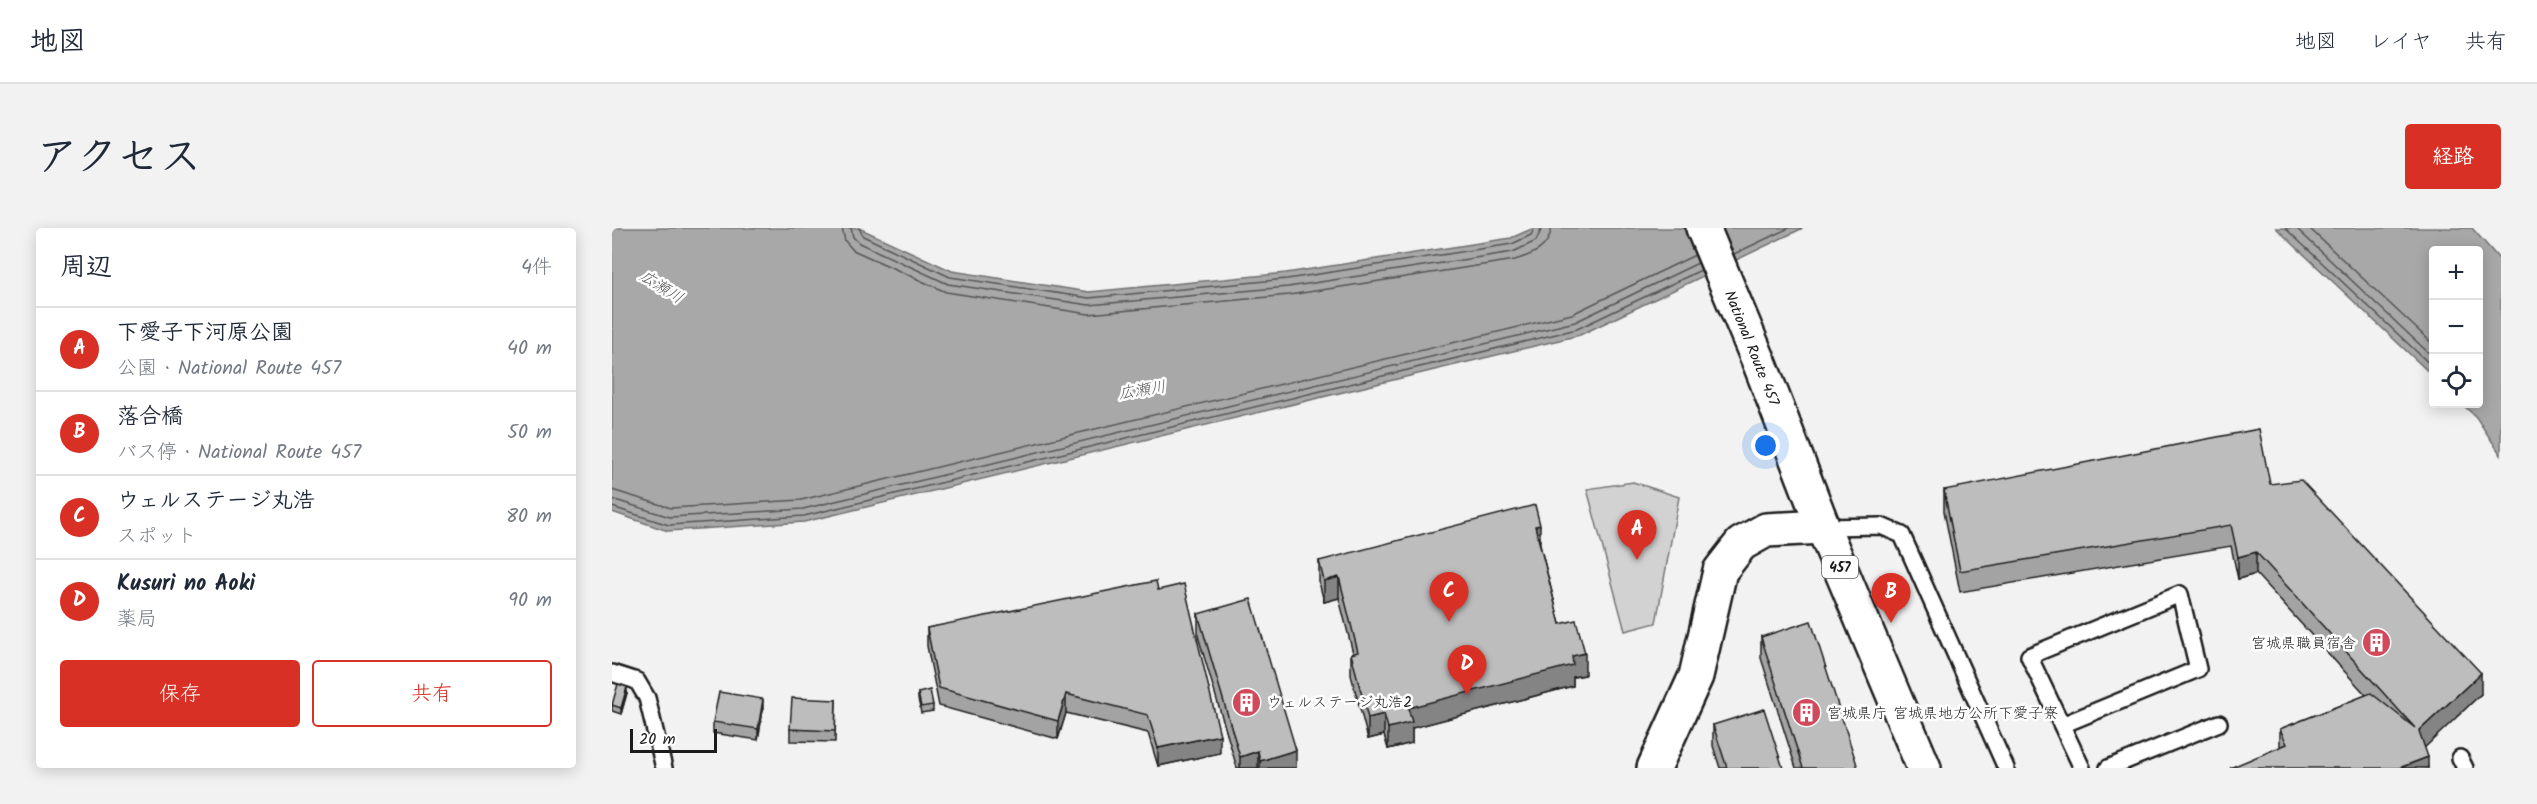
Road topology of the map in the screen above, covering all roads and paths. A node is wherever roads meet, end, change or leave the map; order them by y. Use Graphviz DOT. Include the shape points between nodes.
graph roads {
  1 [pos="1702,228"];
  2 [pos="1822,526"];
  3 [pos="612,674"];
  4 [pos="2219,723"];
  5 [pos="2062,725"];
  6 [pos="664,768"];
  7 [pos="1654,768"];
  8 [pos="1924,768"];
  9 [pos="2006,768"];
  10 [pos="2082,768"];
  11 [pos="2108,768"];
  1 -- 2 [label="main road, National Route 457 / 457" via="1760,364"];
  2 -- 7 [label="main road" via="1766,530 1741,544 1720,571 1696,676"];
  2 -- 8 [label="main road, National Route 457 / 457"];
  2 -- 9 [label="lane" via="1881,526 1902,535"];
  3 -- 6 [label="lane" via="637,681 648,698"];
  4 -- 11 [label="lane"];
  5 -- 5 [label="lane" via="2029,656 2180,594 2198,669"];
  5 -- 10 [label="lane"];
}
